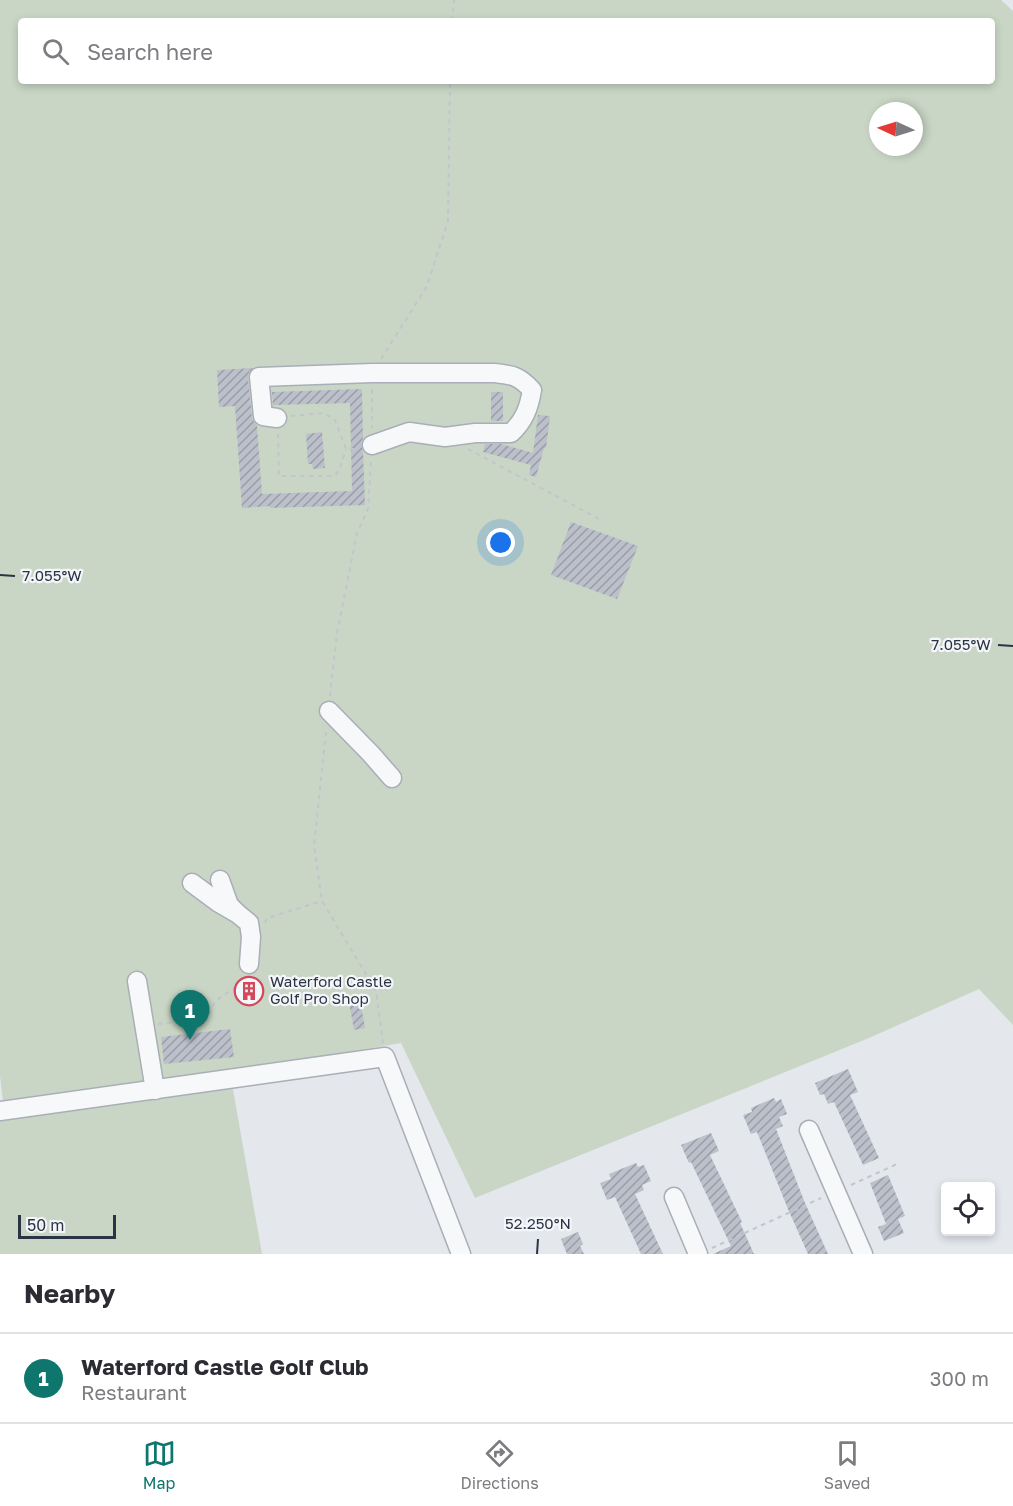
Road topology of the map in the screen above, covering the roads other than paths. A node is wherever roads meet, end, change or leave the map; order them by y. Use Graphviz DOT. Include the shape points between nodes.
graph roads {
  1 [pos="277,418"];
  2 [pos="372,445"];
  3 [pos="329,711"];
  4 [pos="392,778"];
  5 [pos="220,880"];
  6 [pos="192,883"];
  7 [pos="238,914"];
  8 [pos="249,964"];
  9 [pos="137,981"];
  10 [pos="155,1090"];
  11 [pos="0,1111"];
  12 [pos="809,1130"];
  13 [pos="674,1197"];
  14 [pos="704,1252"];
  15 [pos="461,1254"];
  16 [pos="863,1254"];
  1 -- 2 [label="street" via="263,416 259,377 503,374 523,381 532,390 525,417 511,433 445,437 409,432"];
  3 -- 4 [label="street"];
  5 -- 7 [label="street" via="229,905"];
  6 -- 7 [label="street"];
  7 -- 8 [label="street" via="249,922"];
  9 -- 10 [label="street"];
  10 -- 11 [label="street"];
  10 -- 15 [label="street" via="385,1057"];
  12 -- 16 [label="street"];
  13 -- 14 [label="street"];
}
